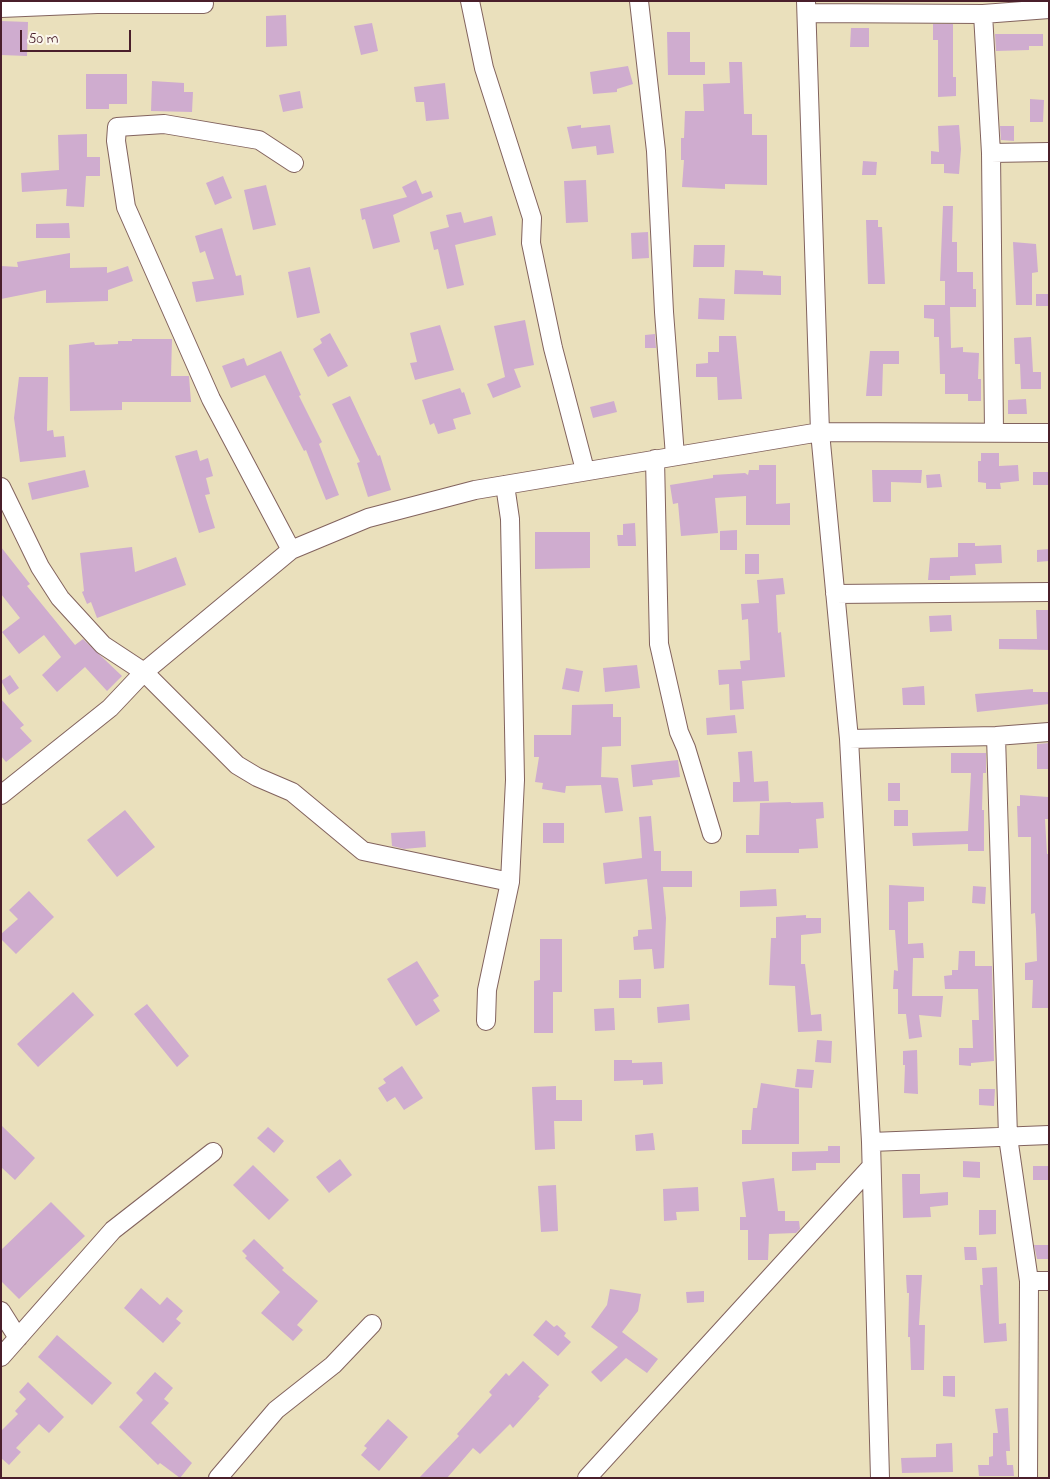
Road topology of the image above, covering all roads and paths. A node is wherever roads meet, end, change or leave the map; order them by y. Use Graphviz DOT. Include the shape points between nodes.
graph roads {
  1 [pos="470,1"];
  2 [pos="639,1"];
  3 [pos="204,4"];
  4 [pos="807,7"];
  5 [pos="1,8"];
  6 [pos="1049,9"];
  7 [pos="983,14"];
  8 [pos="1049,152"];
  9 [pos="991,153"];
  10 [pos="294,163"];
  11 [pos="820,432"];
  12 [pos="994,432"];
  13 [pos="1049,433"];
  14 [pos="675,456"];
  15 [pos="655,459"];
  16 [pos="585,470"];
  17 [pos="506,485"];
  18 [pos="1,487"];
  19 [pos="291,550"];
  20 [pos="1049,592"];
  21 [pos="835,594"];
  22 [pos="144,672"];
  23 [pos="1049,732"];
  24 [pos="996,736"];
  25 [pos="849,739"];
  26 [pos="1,795"];
  27 [pos="712,834"];
  28 [pos="510,882"];
  29 [pos="486,1021"];
  30 [pos="1049,1135"];
  31 [pos="1008,1137"];
  32 [pos="871,1142"];
  33 [pos="213,1152"];
  34 [pos="870,1168"];
  35 [pos="1029,1281"];
  36 [pos="1049,1281"];
  37 [pos="1,1311"];
  38 [pos="372,1324"];
  39 [pos="18,1338"];
  40 [pos="1,1358"];
  41 [pos="218,1478"];
  42 [pos="587,1478"];
  43 [pos="880,1478"];
  44 [pos="1028,1478"];
  1 -- 16 [label="street" via="484,68 532,218 531,243 553,348"];
  2 -- 14 [label="street" via="656,152"];
  3 -- 5 [label="street"];
  4 -- 7 [label="street"];
  4 -- 11 [label="street"];
  6 -- 7 [label="street"];
  7 -- 9 [label="street"];
  8 -- 9 [label="street"];
  9 -- 12 [label="street"];
  10 -- 19 [label="street" via="259,140 164,124 116,127 126,207 211,399"];
  11 -- 12 [label="street"];
  11 -- 14 [label="street"];
  11 -- 21 [label="street"];
  12 -- 13 [label="street"];
  14 -- 15 [label="street"];
  15 -- 16 [label="street"];
  15 -- 27 [label="street" via="659,644 679,732"];
  16 -- 17 [label="street"];
  17 -- 19 [label="street" via="368,518"];
  17 -- 28 [label="street" via="510,519 515,780"];
  18 -- 22 [label="street" via="40,567 60,598 103,645"];
  19 -- 22 [label="street"];
  20 -- 21 [label="street"];
  21 -- 25 [label="street"];
  22 -- 26 [label="street" via="110,708"];
  22 -- 28 [label="street" via="238,765 292,792 363,851"];
  23 -- 24 [label="street"];
  24 -- 25 [label="street"];
  24 -- 31 [label="street"];
  25 -- 32 [label="street"];
  28 -- 29 [label="street" via="487,990"];
  30 -- 31 [label="street"];
  31 -- 32 [label="street"];
  31 -- 35 [label="street"];
  32 -- 34 [label="street"];
  33 -- 39 [label="street" via="113,1230"];
  34 -- 42 [label="street"];
  34 -- 43 [label="street"];
  35 -- 36 [label="street"];
  35 -- 44 [label="street"];
  37 -- 39 [label="street"];
  38 -- 41 [label="street" via="333,1365 276,1410"];
  39 -- 40 [label="street"];
}
